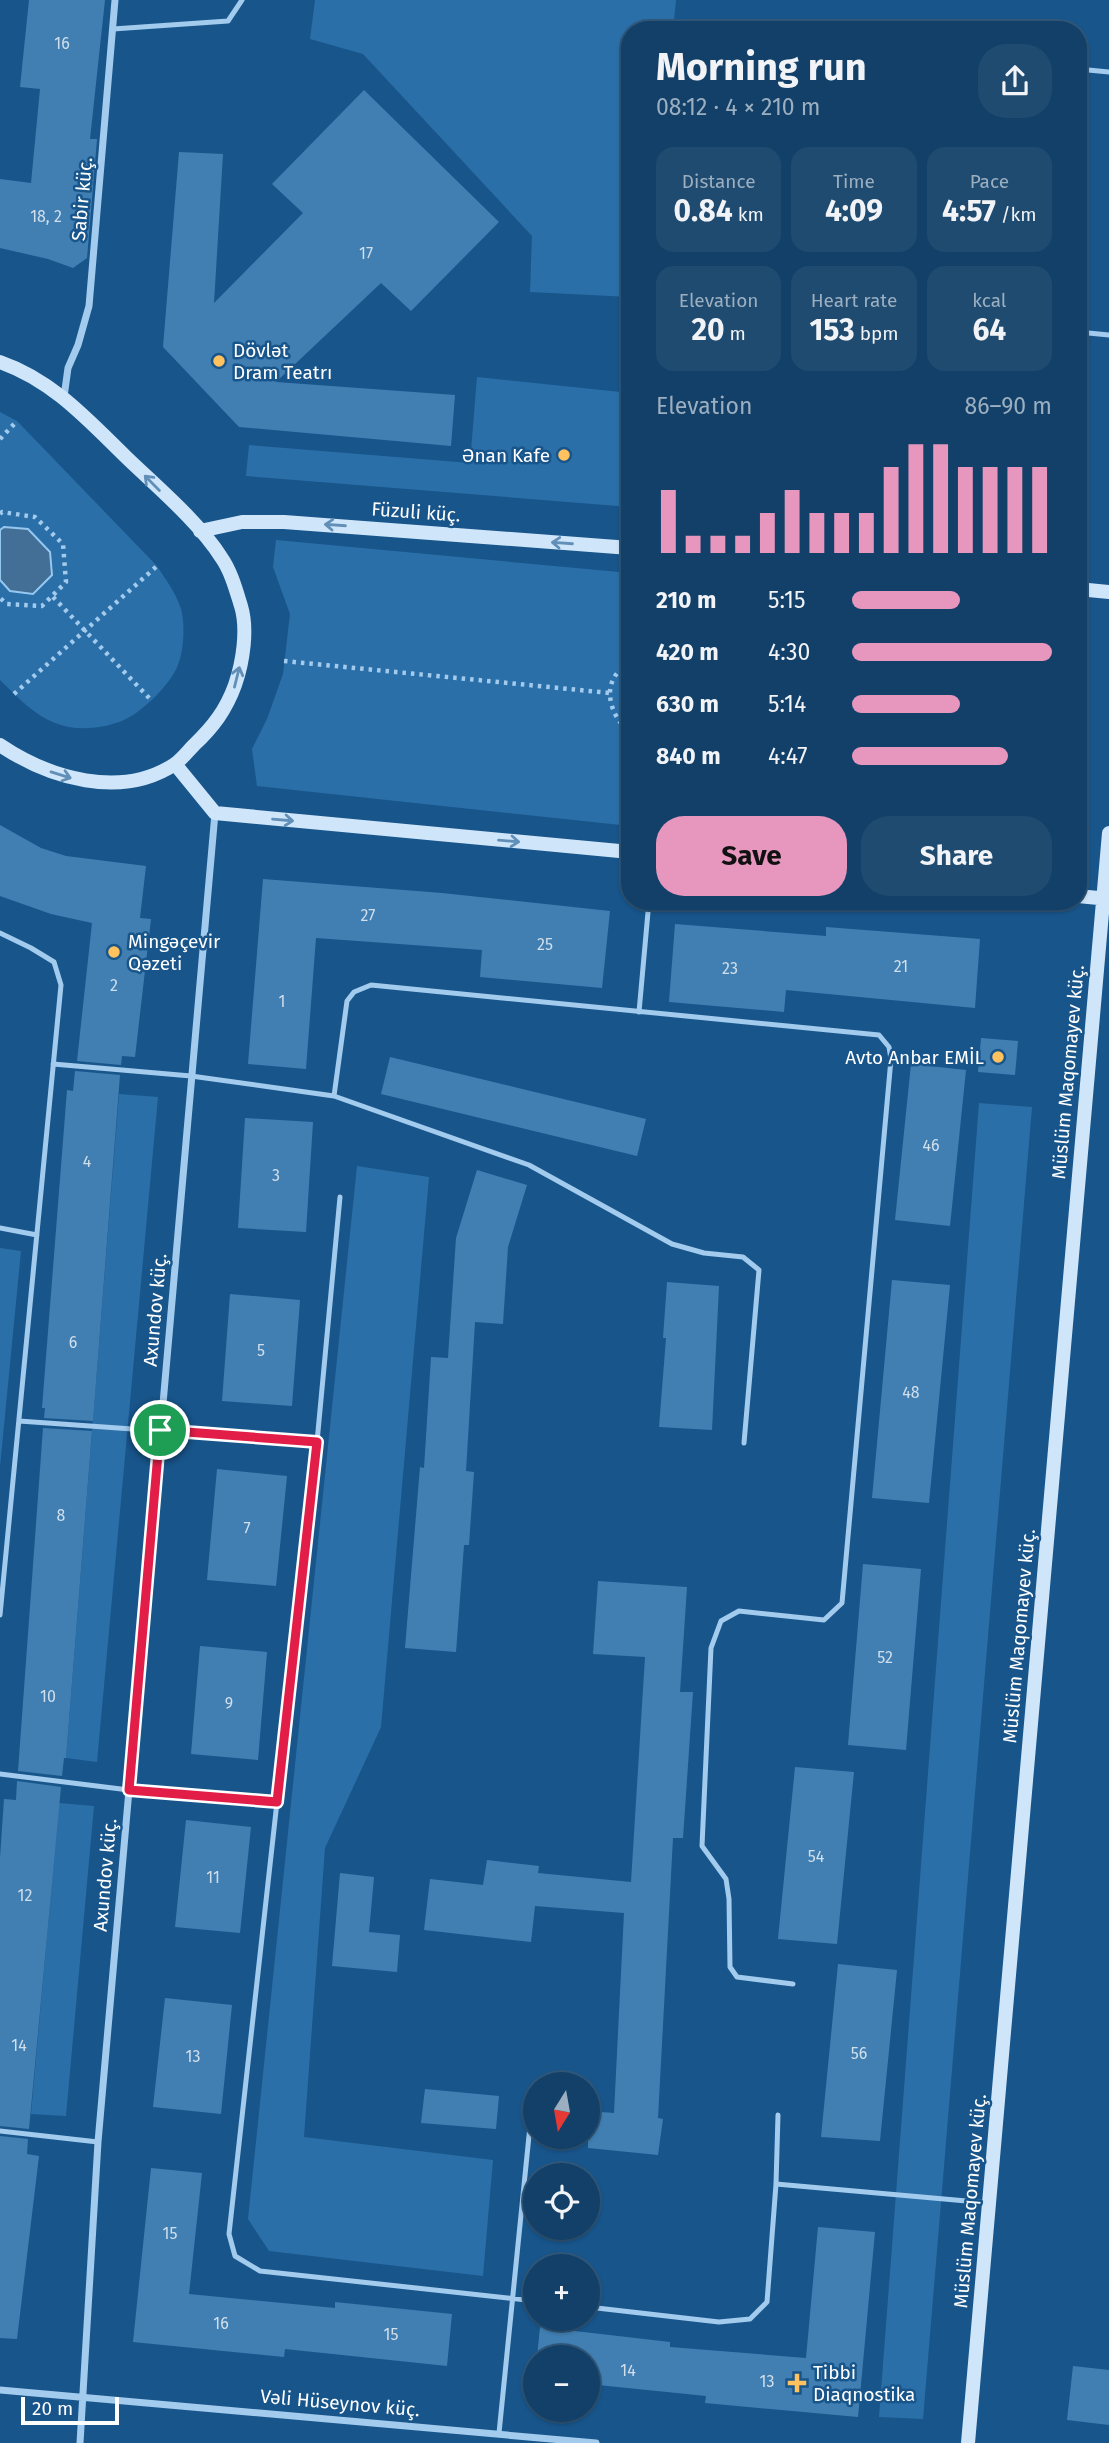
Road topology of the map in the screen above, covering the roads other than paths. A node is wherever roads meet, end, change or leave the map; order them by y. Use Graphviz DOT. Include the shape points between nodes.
graph roads {
  1 [pos="115,0"];
  2 [pos="242,0"];
  3 [pos="113,29"];
  4 [pos="1087,70"];
  5 [pos="1109,72"];
  6 [pos="1087,333"];
  7 [pos="1109,335"];
  8 [pos="0,362"];
  9 [pos="64,397"];
  10 [pos="200,531"];
  11 [pos="621,547"];
  12 [pos="1087,590"];
  13 [pos="1109,592"];
  14 [pos="0,745"];
  15 [pos="175,764"];
  16 [pos="215,813"];
  17 [pos="1109,833"];
  18 [pos="621,851"];
  19 [pos="1087,897"];
  20 [pos="1106,899"];
  21 [pos="648,910"];
  22 [pos="0,933"];
  23 [pos="639,1012"];
  24 [pos="53,1064"];
  25 [pos="191,1076"];
  26 [pos="334,1096"];
  27 [pos="340,1197"];
  28 [pos="0,1228"];
  29 [pos="37,1235"];
  30 [pos="19,1421"];
  31 [pos="160,1430"];
  32 [pos="317,1442"];
  33 [pos="744,1443"];
  34 [pos="0,1615"];
  35 [pos="0,1774"];
  36 [pos="129,1790"];
  37 [pos="277,1802"];
  38 [pos="793,1983"];
  39 [pos="778,2115"];
  40 [pos="0,2131"];
  41 [pos="98,2142"];
  42 [pos="528,2149"];
  43 [pos="776,2184"];
  44 [pos="989,2203"];
  45 [pos="514,2298"];
  46 [pos="523,2299"];
  47 [pos="600,2308"];
  48 [pos="0,2390"];
  49 [pos="81,2396"];
  50 [pos="499,2433"];
  51 [pos="80,2443"];
  52 [pos="596,2443"];
  53 [pos="968,2443"];
  1 -- 3 [label="street, Sabir küç."];
  2 -- 3 [label="lane" via="228,20"];
  3 -- 9 [label="street, Sabir küç." via="89,306 68,368"];
  4 -- 5 [label="lane"];
  6 -- 7 [label="lane"];
  8 -- 9 [label="street" via="36,377"];
  10 -- 9 [label="street, one-way"];
  11 -- 10 [label="street, Füzuli küç., one-way" via="284,522 242,522"];
  15 -- 10 [label="street, one-way" via="228,704 244,632 233,581 222,557"];
  12 -- 13 [label="street"];
  14 -- 15 [label="street, one-way" via="43,769 78,780 129,781"];
  15 -- 16 [label="street"];
  16 -- 18 [label="street, one-way"];
  16 -- 25 [label="street, Axundov küç."];
  17 -- 20 [label="street, Müslüm Maqomayev küç."];
  19 -- 20 [label="street"];
  20 -- 44 [label="street, Müslüm Maqomayev küç."];
  21 -- 23 [label="lane"];
  22 -- 24 [label="lane" via="54,962 61,985"];
  23 -- 26 [label="lane" via="371,985 347,1000"];
  23 -- 38 [label="lane" via="878,1035 889,1047 891,1059 842,1603 824,1620 738,1611 721,1621 711,1648 702,1846 726,1879 730,1967 737,1977"];
  24 -- 25 [label="lane"];
  24 -- 29 [label="lane"];
  25 -- 26 [label="lane"];
  25 -- 31 [label="street, Axundov küç."];
  26 -- 33 [label="lane" via="530,1165 672,1244 743,1258 759,1270"];
  27 -- 32 [label="lane"];
  28 -- 29 [label="lane"];
  29 -- 30 [label="lane"];
  30 -- 31 [label="lane"];
  30 -- 34 [label="lane"];
  31 -- 32 [label="lane"];
  31 -- 36 [label="street, Axundov küç."];
  32 -- 37 [label="lane"];
  35 -- 36 [label="lane"];
  36 -- 37 [label="lane"];
  36 -- 41 [label="street, Axundov küç."];
  37 -- 45 [label="lane" via="229,2234 235,2256 260,2271"];
  39 -- 43 [label="lane"];
  40 -- 41 [label="lane"];
  41 -- 49 [label="street, Axundov küç."];
  42 -- 45 [label="lane"];
  43 -- 44 [label="lane"];
  43 -- 47 [label="lane" via="767,2302 750,2319 719,2322"];
  44 -- 53 [label="street, Müslüm Maqomayev küç."];
  45 -- 46 [label="lane"];
  45 -- 50 [label="lane"];
  48 -- 49 [label="street, Vəli Hüseynov küç."];
  49 -- 50 [label="street, Vəli Hüseynov küç."];
  49 -- 51 [label="street, Axundov küç."];
  50 -- 52 [label="street, Vəli Hüseynov küç."];
}
